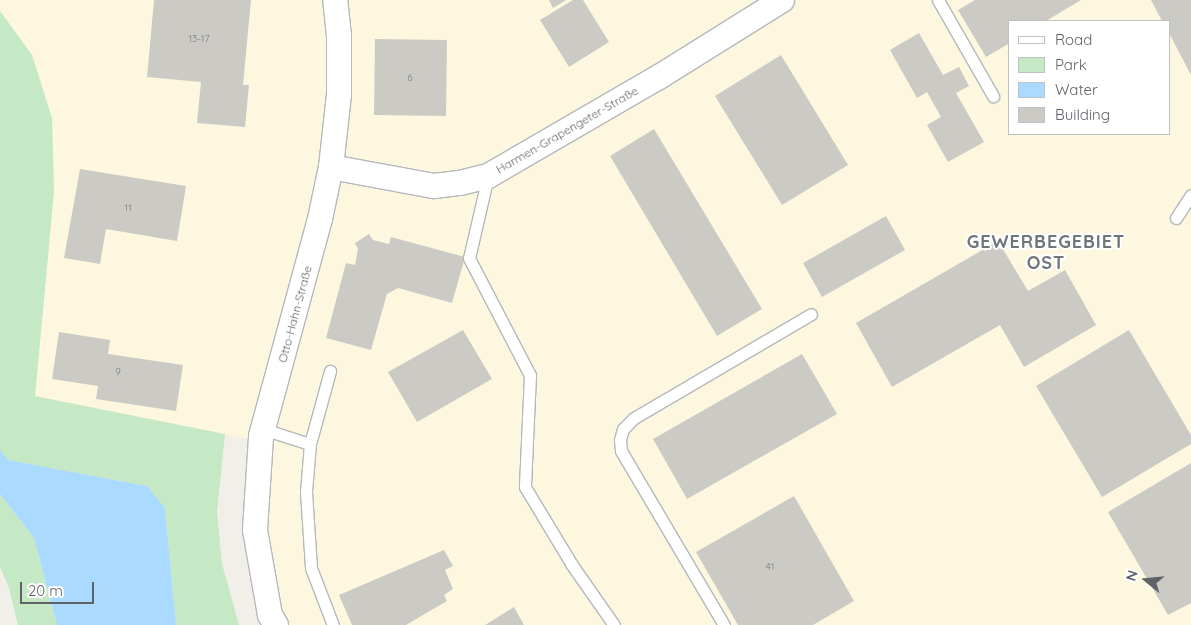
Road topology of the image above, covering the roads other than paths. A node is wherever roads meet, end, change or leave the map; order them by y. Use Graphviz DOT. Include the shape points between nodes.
graph roads {
  1 [pos="335,0"];
  2 [pos="782,0"];
  3 [pos="938,0"];
  4 [pos="993,96"];
  5 [pos="331,167"];
  6 [pos="488,176"];
  7 [pos="1191,195"];
  8 [pos="1176,218"];
  9 [pos="811,314"];
  10 [pos="330,371"];
  11 [pos="263,429"];
  12 [pos="310,444"];
  13 [pos="276,625"];
  14 [pos="333,625"];
  15 [pos="614,625"];
  16 [pos="724,625"];
  1 -- 5 [label="street, Otto-Hahn-Straße" via="339,94"];
  2 -- 6 [label="street, Harmen-Grapengeter-Straße" via="659,77"];
  3 -- 4 [label="lane"];
  5 -- 6 [label="street, Harmen-Grapengeter-Straße" via="434,186"];
  5 -- 11 [label="street, Otto-Hahn-Straße"];
  6 -- 15 [label="lane" via="469,258 530,375 525,487 572,565"];
  7 -- 8 [label="lane"];
  9 -- 16 [label="lane" via="634,418 623,429 621,451"];
  10 -- 12 [label="lane"];
  11 -- 12 [label="lane"];
  11 -- 13 [label="street, Otto-Hahn-Straße" via="255,530 270,615"];
  12 -- 14 [label="lane" via="306,492 311,568"];
}
